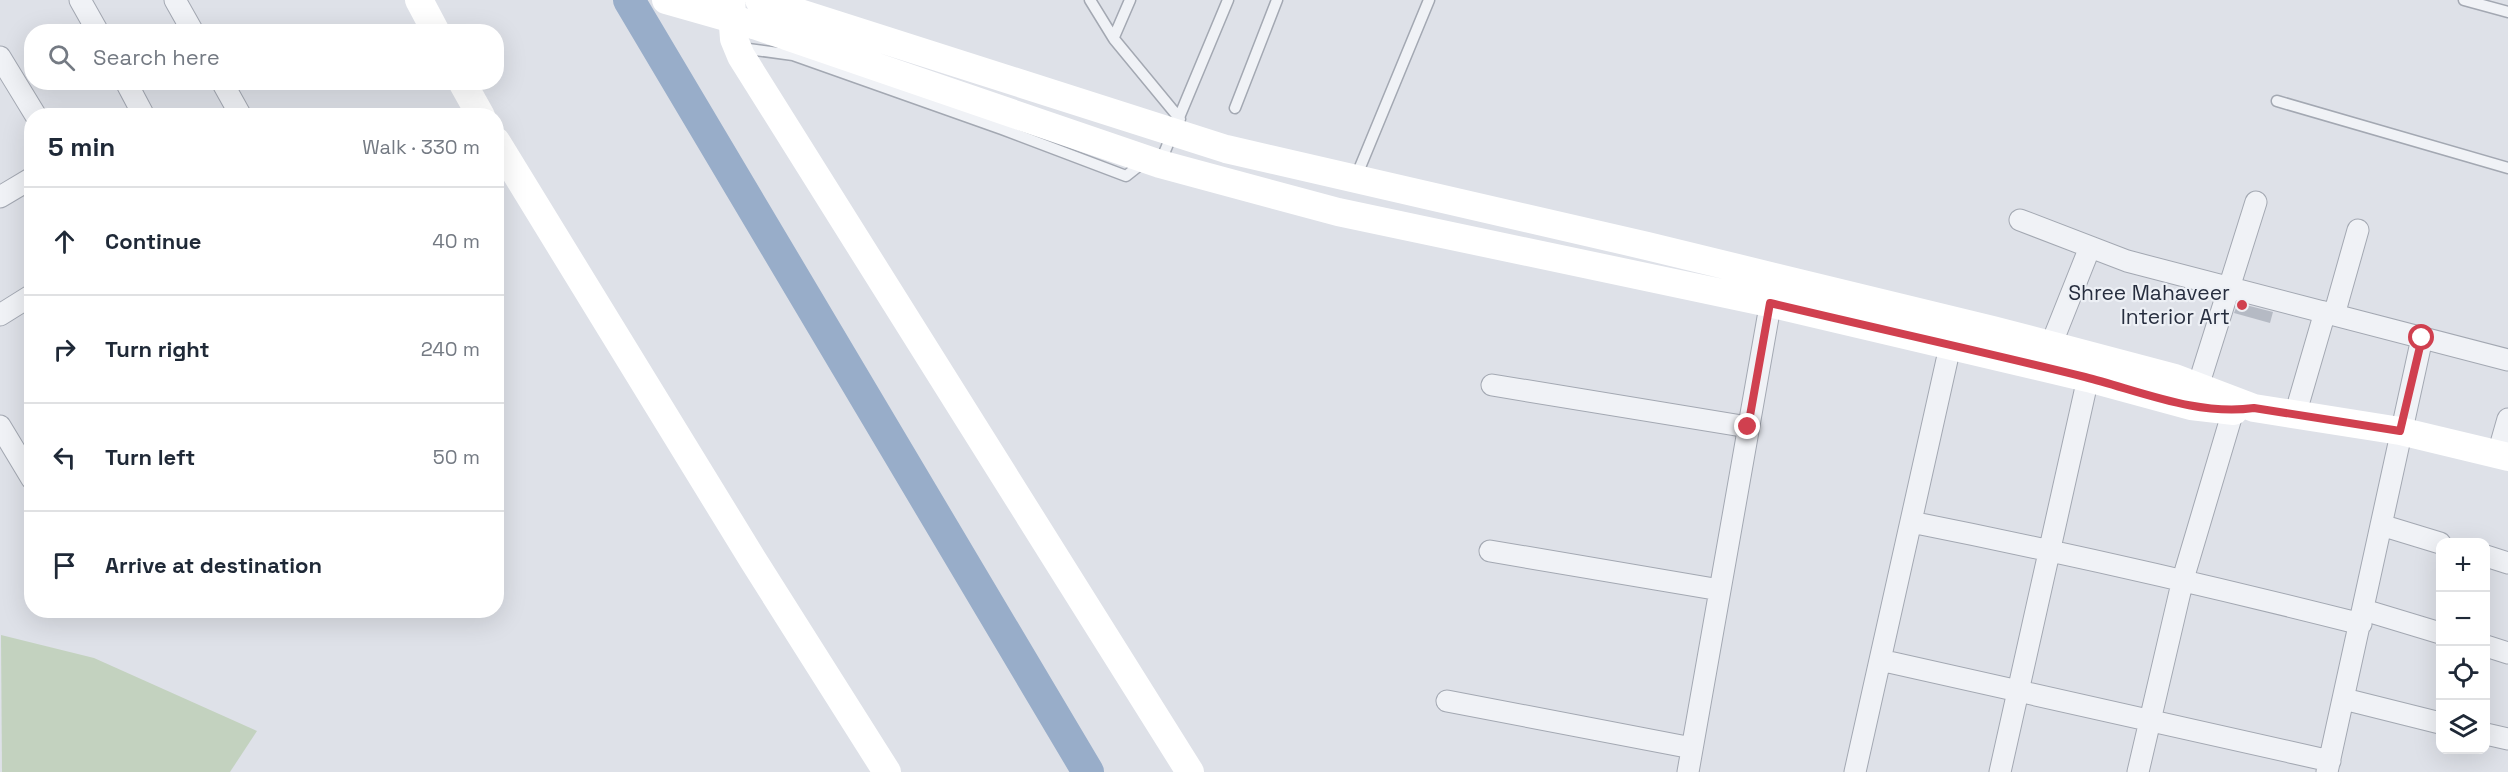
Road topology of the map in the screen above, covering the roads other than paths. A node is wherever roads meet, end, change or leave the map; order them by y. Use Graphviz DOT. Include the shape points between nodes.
graph roads {
  1 [pos="80,0"];
  2 [pos="175,0"];
  3 [pos="419,0"];
  4 [pos="666,0"];
  5 [pos="731,0"];
  6 [pos="1090,0"];
  7 [pos="1130,0"];
  8 [pos="1228,0"];
  9 [pos="1277,0"];
  10 [pos="1429,0"];
  11 [pos="2464,0"];
  12 [pos="758,9"];
  13 [pos="2508,12"];
  14 [pos="94,24"];
  15 [pos="188,24"];
  16 [pos="432,24"];
  17 [pos="1114,37"];
  18 [pos="737,48"];
  19 [pos="0,57"];
  20 [pos="7,82"];
  21 [pos="130,90"];
  22 [pos="226,90"];
  23 [pos="466,90"];
  24 [pos="2277,101"];
  25 [pos="29,108"];
  26 [pos="140,108"];
  27 [pos="237,108"];
  28 [pos="477,108"];
  29 [pos="1235,108"];
  30 [pos="1177,126"];
  31 [pos="504,154"];
  32 [pos="1153,162"];
  33 [pos="2508,168"];
  34 [pos="1356,179"];
  35 [pos="24,183"];
  36 [pos="0,197"];
  37 [pos="2256,202"];
  38 [pos="2020,220"];
  39 [pos="2358,230"];
  40 [pos="2090,247"];
  41 [pos="2231,288"];
  42 [pos="1772,290"];
  43 [pos="24,300"];
  44 [pos="2330,314"];
  45 [pos="0,315"];
  46 [pos="1953,333"];
  47 [pos="2422,338"];
  48 [pos="2051,345"];
  49 [pos="2508,360"];
  50 [pos="2088,378"];
  51 [pos="1492,385"];
  52 [pos="2195,396"];
  53 [pos="2243,410"];
  54 [pos="2295,415"];
  55 [pos="2508,419"];
  56 [pos="0,426"];
  57 [pos="1748,427"];
  58 [pos="2400,431"];
  59 [pos="2503,455"];
  60 [pos="24,466"];
  61 [pos="1911,522"];
  62 [pos="2381,525"];
  63 [pos="2436,542"];
  64 [pos="2049,549"];
  65 [pos="1490,551"];
  66 [pos="2490,557"];
  67 [pos="2508,563"];
  68 [pos="2183,579"];
  69 [pos="1720,590"];
  70 [pos="2362,617"];
  71 [pos="2436,632"];
  72 [pos="2490,647"];
  73 [pos="2508,653"];
  74 [pos="1880,660"];
  75 [pos="2017,691"];
  76 [pos="2344,699"];
  77 [pos="1447,701"];
  78 [pos="2150,721"];
  79 [pos="2436,722"];
  80 [pos="2490,735"];
  81 [pos="2508,739"];
  82 [pos="1692,748"];
  83 [pos="2329,767"];
  84 [pos="887,772"];
  85 [pos="1190,772"];
  86 [pos="1688,772"];
  87 [pos="1855,772"];
  88 [pos="2000,772"];
  89 [pos="2138,772"];
  1 -- 14 [label="street"];
  2 -- 15 [label="street"];
  3 -- 16 [label="street"];
  4 -- 12 [label="street, bridge"];
  5 -- 18 [label="street"];
  6 -- 17 [label="lane"];
  7 -- 17 [label="lane"];
  8 -- 30 [label="lane"];
  9 -- 29 [label="lane"];
  10 -- 34 [label="lane"];
  11 -- 13 [label="lane"];
  12 -- 30 [label="street"];
  12 -- 32 [label="street"];
  17 -- 30 [label="lane"];
  18 -- 32 [label="lane" via="793,55 1126,176"];
  18 -- 85 [label="street"];
  19 -- 20 [label="street"];
  20 -- 25 [label="street"];
  21 -- 26 [label="street"];
  22 -- 27 [label="street"];
  23 -- 28 [label="street"];
  24 -- 33 [label="lane"];
  30 -- 32 [label="lane"];
  30 -- 34 [label="street" via="1226,149"];
  31 -- 84 [label="street"];
  32 -- 42 [label="street" via="1338,212"];
  34 -- 42 [label="street"];
  35 -- 36 [label="street"];
  37 -- 41 [label="street"];
  38 -- 40 [label="street"];
  39 -- 44 [label="street"];
  40 -- 41 [label="street" via="2127,261"];
  40 -- 48 [label="street"];
  41 -- 44 [label="street"];
  41 -- 52 [label="street"];
  42 -- 46 [label="street"];
  42 -- 57 [label="street"];
  43 -- 45 [label="street"];
  44 -- 47 [label="street"];
  44 -- 54 [label="street"];
  46 -- 48 [label="street"];
  46 -- 50 [label="street"];
  46 -- 61 [label="street"];
  47 -- 49 [label="street"];
  47 -- 58 [label="street"];
  48 -- 52 [label="street" via="2175,378"];
  50 -- 52 [label="street"];
  50 -- 64 [label="street"];
  51 -- 57 [label="street"];
  52 -- 53 [label="street"];
  53 -- 54 [label="street"];
  53 -- 68 [label="street"];
  54 -- 58 [label="street"];
  55 -- 59 [label="street"];
  56 -- 60 [label="street"];
  57 -- 69 [label="street"];
  58 -- 59 [label="street"];
  58 -- 62 [label="street"];
  61 -- 64 [label="street"];
  61 -- 74 [label="street"];
  62 -- 63 [label="street"];
  62 -- 70 [label="street"];
  64 -- 68 [label="street"];
  64 -- 75 [label="street"];
  65 -- 69 [label="street"];
  66 -- 67 [label="street"];
  68 -- 70 [label="street"];
  68 -- 78 [label="street"];
  69 -- 82 [label="street"];
  70 -- 71 [label="street"];
  70 -- 76 [label="street"];
  72 -- 73 [label="street"];
  74 -- 75 [label="street"];
  74 -- 87 [label="street"];
  75 -- 78 [label="street"];
  75 -- 88 [label="street"];
  76 -- 79 [label="street"];
  76 -- 83 [label="street"];
  77 -- 82 [label="street"];
  78 -- 83 [label="street"];
  78 -- 89 [label="street"];
  80 -- 81 [label="street"];
  82 -- 86 [label="street"];
}
